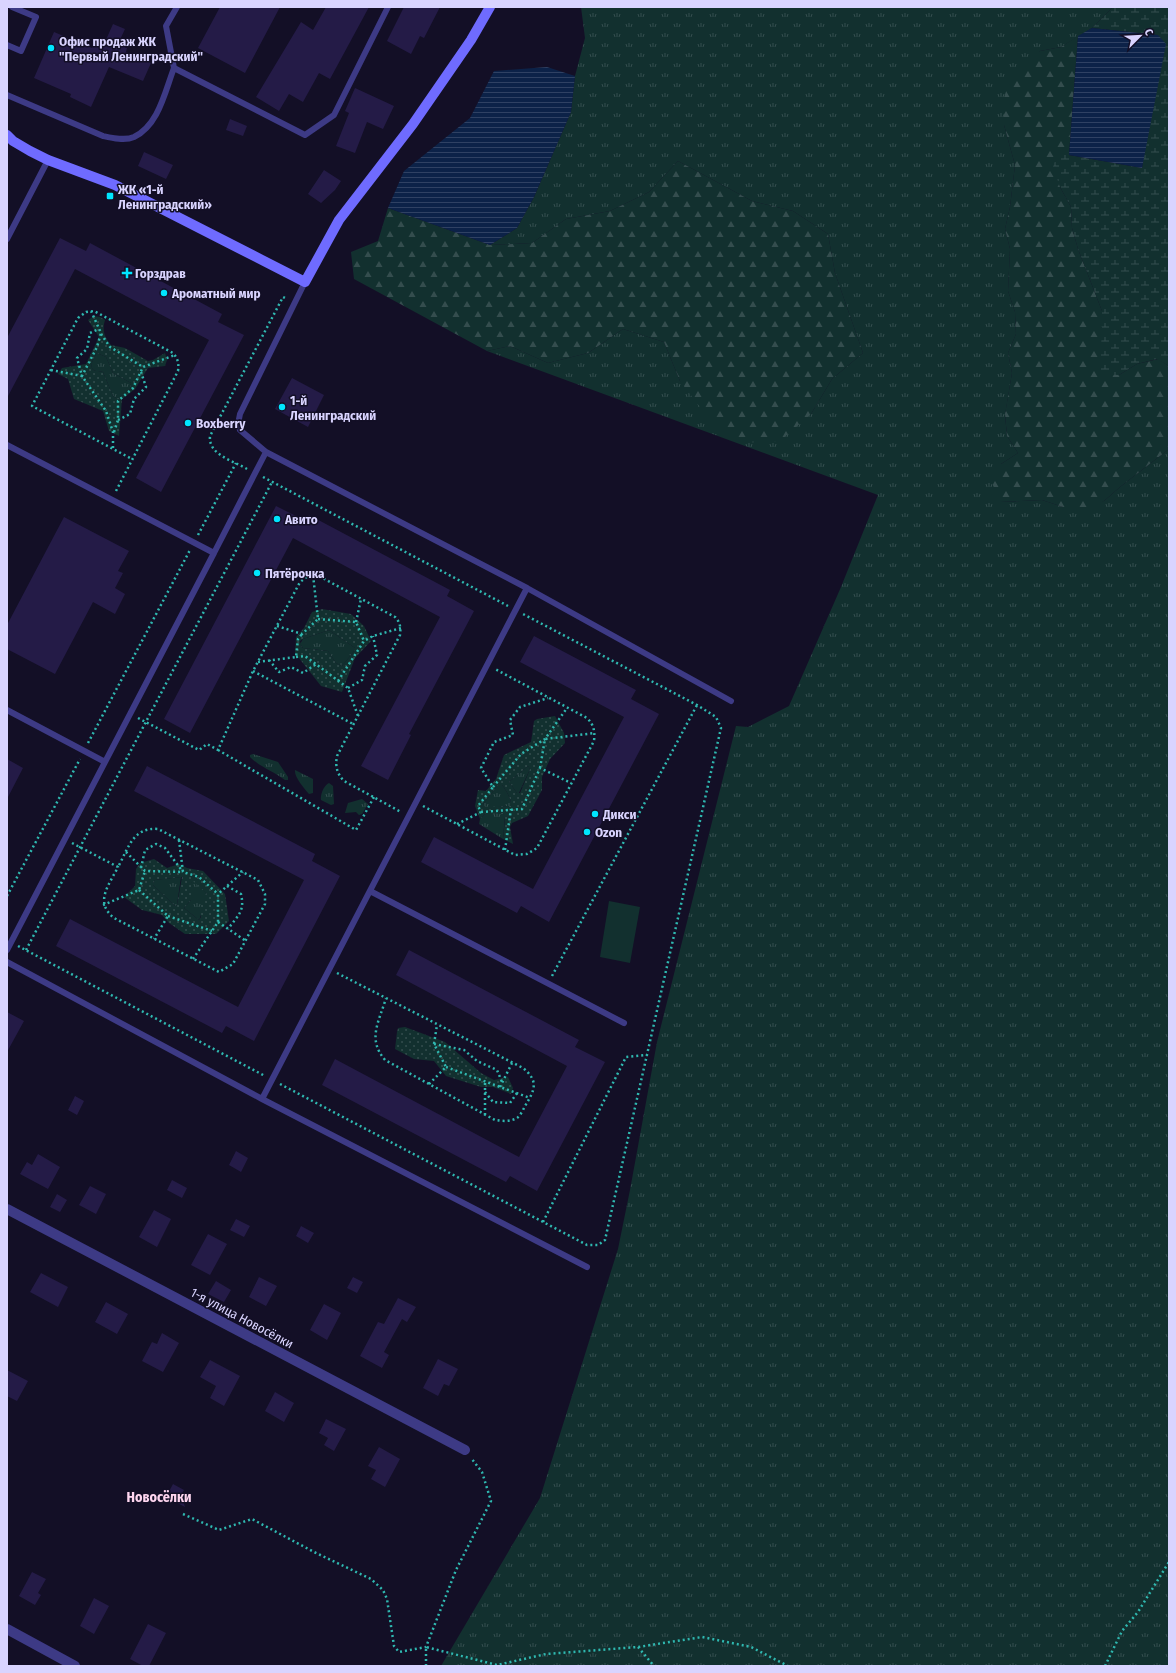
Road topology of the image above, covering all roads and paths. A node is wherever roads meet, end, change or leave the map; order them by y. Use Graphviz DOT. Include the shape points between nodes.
graph roads {
  1 [pos="12,7"];
  2 [pos="177,7"];
  3 [pos="388,7"];
  4 [pos="490,7"];
  5 [pos="7,45"];
  6 [pos="174,68"];
  7 [pos="7,95"];
  8 [pos="7,135"];
  9 [pos="48,160"];
  10 [pos="7,239"];
  11 [pos="305,282"];
  12 [pos="295,303"];
  13 [pos="90,311"];
  14 [pos="99,329"];
  15 [pos="101,333"];
  16 [pos="175,355"];
  17 [pos="143,367"];
  18 [pos="51,370"];
  19 [pos="141,372"];
  20 [pos="82,376"];
  21 [pos="118,420"];
  22 [pos="114,432"];
  23 [pos="7,445"];
  24 [pos="113,449"];
  25 [pos="266,452"];
  26 [pos="132,459"];
  27 [pos="236,463"];
  28 [pos="255,473"];
  29 [pos="272,482"];
  30 [pos="111,499"];
  31 [pos="194,542"];
  32 [pos="214,552"];
  33 [pos="313,575"];
  34 [pos="527,588"];
  35 [pos="362,599"];
  36 [pos="516,610"];
  37 [pos="318,619"];
  38 [pos="356,622"];
  39 [pos="277,626"];
  40 [pos="401,628"];
  41 [pos="302,634"];
  42 [pos="374,636"];
  43 [pos="364,641"];
  44 [pos="296,658"];
  45 [pos="269,660"];
  46 [pos="258,662"];
  47 [pos="316,664"];
  48 [pos="487,665"];
  49 [pos="253,671"];
  50 [pos="338,681"];
  51 [pos="348,688"];
  52 [pos="549,698"];
  53 [pos="731,701"];
  54 [pos="697,705"];
  55 [pos="567,708"];
  56 [pos="7,710"];
  57 [pos="130,714"];
  58 [pos="358,716"];
  59 [pos="146,722"];
  60 [pos="353,724"];
  61 [pos="595,733"];
  62 [pos="545,739"];
  63 [pos="218,750"];
  64 [pos="84,751"];
  65 [pos="105,762"];
  66 [pos="540,768"];
  67 [pos="571,783"];
  68 [pos="493,787"];
  69 [pos="374,798"];
  70 [pos="416,802"];
  71 [pos="511,809"];
  72 [pos="481,812"];
  73 [pos="409,816"];
  74 [pos="457,824"];
  75 [pos="64,840"];
  76 [pos="179,840"];
  77 [pos="80,847"];
  78 [pos="505,850"];
  79 [pos="126,852"];
  80 [pos="118,867"];
  81 [pos="141,868"];
  82 [pos="145,871"];
  83 [pos="183,872"];
  84 [pos="243,872"];
  85 [pos="227,886"];
  86 [pos="139,890"];
  87 [pos="370,890"];
  88 [pos="218,894"];
  89 [pos="7,896"];
  90 [pos="104,905"];
  91 [pos="168,916"];
  92 [pos="218,922"];
  93 [pos="228,929"];
  94 [pos="212,931"];
  95 [pos="154,939"];
  96 [pos="246,941"];
  97 [pos="11,942"];
  98 [pos="7,950"];
  99 [pos="26,950"];
  100 [pos="193,959"];
  101 [pos="7,962"];
  102 [pos="329,969"];
  103 [pos="548,984"];
  104 [pos="386,998"];
  105 [pos="624,1024"];
  106 [pos="437,1025"];
  107 [pos="434,1044"];
  108 [pos="647,1055"];
  109 [pos="512,1063"];
  110 [pos="446,1067"];
  111 [pos="272,1079"];
  112 [pos="486,1082"];
  113 [pos="502,1082"];
  114 [pos="429,1084"];
  115 [pos="500,1087"];
  116 [pos="485,1092"];
  117 [pos="517,1093"];
  118 [pos="530,1098"];
  119 [pos="262,1099"];
  120 [pos="485,1114"];
  121 [pos="7,1209"];
  122 [pos="543,1222"];
  123 [pos="587,1267"];
  124 [pos="465,1450"];
  125 [pos="182,1514"];
  126 [pos="1169,1562"];
  127 [pos="7,1629"];
  128 [pos="426,1647"];
  129 [pos="638,1647"];
  130 [pos="497,1665"];
  131 [pos="75,1666"];
  132 [pos="426,1666"];
  133 [pos="654,1666"];
  134 [pos="788,1666"];
  135 [pos="1104,1666"];
  1 -- 5 [label="lane" via="36,18 21,51"];
  2 -- 6 [label="lane" via="166,26"];
  3 -- 6 [label="lane" via="334,115 305,135"];
  4 -- 11 [label="street" via="412,124 339,220"];
  6 -- 7 [label="lane" via="156,116 146,129 133,138 103,136"];
  8 -- 9 [label="street"];
  9 -- 10 [label="lane"];
  9 -- 11 [label="street" via="115,185"];
  11 -- 12 [label="lane"];
  12 -- 25 [label="lane" via="240,414 238,424 240,430"];
  12 -- 27 [label="path" via="283,297 210,436 214,450"];
  13 -- 14 [label="path"];
  13 -- 16 [label="path"];
  13 -- 18 [label="path" via="78,318"];
  14 -- 15 [label="path"];
  14 -- 20 [label="path" via="90,333 87,349 77,358"];
  15 -- 17 [label="path" via="110,347"];
  15 -- 20 [label="path"];
  16 -- 17 [label="path"];
  16 -- 26 [label="path" via="179,364 178,371"];
  17 -- 19 [label="path"];
  18 -- 20 [label="path"];
  18 -- 24 [label="path" via="32,406"];
  19 -- 21 [label="path" via="134,388 118,400"];
  19 -- 21 [label="path" via="146,387 134,399 130,414"];
  20 -- 22 [label="path" via="106,411"];
  21 -- 22 [label="path"];
  22 -- 24 [label="path"];
  23 -- 30 [label="lane"];
  24 -- 26 [label="path"];
  25 -- 28 [label="lane"];
  25 -- 34 [label="lane"];
  26 -- 30 [label="path"];
  27 -- 28 [label="path"];
  27 -- 31 [label="path"];
  28 -- 29 [label="path"];
  28 -- 32 [label="lane"];
  29 -- 36 [label="path"];
  29 -- 59 [label="path"];
  30 -- 31 [label="lane"];
  31 -- 32 [label="lane"];
  31 -- 64 [label="path"];
  32 -- 57 [label="lane"];
  33 -- 35 [label="path"];
  33 -- 37 [label="path"];
  33 -- 39 [label="path" via="300,582"];
  34 -- 36 [label="lane"];
  34 -- 53 [label="lane"];
  35 -- 38 [label="path"];
  35 -- 40 [label="path" via="395,617"];
  36 -- 48 [label="lane"];
  36 -- 54 [label="path"];
  37 -- 38 [label="path"];
  37 -- 41 [label="path"];
  38 -- 43 [label="path"];
  39 -- 41 [label="path"];
  39 -- 46 [label="path"];
  40 -- 42 [label="path"];
  40 -- 58 [label="path" via="400,635"];
  41 -- 44 [label="path" via="298,639"];
  42 -- 43 [label="path"];
  42 -- 51 [label="path" via="377,655 365,666 362,680"];
  43 -- 50 [label="path"];
  44 -- 45 [label="path"];
  44 -- 47 [label="path" via="305,656"];
  45 -- 46 [label="path"];
  45 -- 47 [label="path" via="279,672 291,667 303,673"];
  46 -- 49 [label="path"];
  47 -- 50 [label="path"];
  48 -- 52 [label="path"];
  48 -- 70 [label="lane"];
  49 -- 60 [label="path"];
  49 -- 63 [label="path"];
  50 -- 51 [label="path"];
  51 -- 58 [label="path"];
  52 -- 55 [label="path"];
  52 -- 68 [label="path" via="520,707 510,720 513,735 494,742 481,768"];
  54 -- 103 [label="path"];
  54 -- 108 [label="path" via="716,717 721,731"];
  55 -- 61 [label="path" via="587,718"];
  55 -- 62 [label="path"];
  56 -- 64 [label="lane"];
  57 -- 59 [label="path"];
  57 -- 65 [label="lane"];
  58 -- 60 [label="path"];
  59 -- 63 [label="path" via="199,750 207,744"];
  59 -- 77 [label="path"];
  60 -- 69 [label="path" via="337,756 336,768 344,781"];
  61 -- 62 [label="path"];
  61 -- 67 [label="path" via="594,741"];
  62 -- 66 [label="path"];
  62 -- 68 [label="path" via="521,754"];
  63 -- 69 [label="path" via="356,830"];
  64 -- 65 [label="lane"];
  64 -- 89 [label="path"];
  65 -- 75 [label="lane"];
  66 -- 67 [label="path"];
  66 -- 71 [label="path" via="522,809"];
  67 -- 78 [label="path" via="538,848 521,856"];
  68 -- 72 [label="path" via="478,806"];
  69 -- 73 [label="path"];
  70 -- 73 [label="lane"];
  70 -- 74 [label="path"];
  71 -- 72 [label="path"];
  71 -- 78 [label="path"];
  72 -- 74 [label="path"];
  73 -- 87 [label="lane"];
  74 -- 78 [label="path"];
  75 -- 77 [label="path"];
  75 -- 97 [label="lane"];
  76 -- 79 [label="path" via="158,829 142,831 135,835"];
  76 -- 83 [label="path"];
  76 -- 84 [label="path"];
  77 -- 80 [label="path"];
  77 -- 99 [label="path"];
  79 -- 80 [label="path"];
  79 -- 81 [label="path"];
  80 -- 90 [label="path" via="105,891"];
  81 -- 82 [label="path"];
  81 -- 83 [label="path" via="145,850 156,844 165,848"];
  82 -- 83 [label="path"];
  82 -- 86 [label="path"];
  83 -- 88 [label="path" via="199,877"];
  84 -- 85 [label="path"];
  84 -- 96 [label="path" via="258,880 265,894 265,904"];
  85 -- 88 [label="path"];
  85 -- 93 [label="path" via="241,894 243,904 242,911"];
  86 -- 90 [label="path"];
  86 -- 91 [label="path"];
  87 -- 102 [label="lane"];
  87 -- 103 [label="lane"];
  88 -- 92 [label="path"];
  90 -- 95 [label="path" via="108,914"];
  91 -- 94 [label="path"];
  91 -- 95 [label="path"];
  92 -- 93 [label="path"];
  92 -- 94 [label="path"];
  93 -- 96 [label="path"];
  94 -- 100 [label="path"];
  95 -- 100 [label="path"];
  96 -- 100 [label="path" via="233,964 219,972"];
  97 -- 98 [label="lane"];
  97 -- 99 [label="path"];
  99 -- 111 [label="path"];
  101 -- 119 [label="lane"];
  102 -- 104 [label="path"];
  102 -- 111 [label="lane"];
  103 -- 105 [label="lane"];
  104 -- 106 [label="path"];
  104 -- 114 [label="path" via="374,1039 378,1052 385,1060"];
  106 -- 107 [label="path"];
  106 -- 109 [label="path"];
  107 -- 110 [label="path"];
  107 -- 113 [label="path" via="464,1050 477,1061 497,1070"];
  108 -- 122 [label="path" via="626,1057"];
  108 -- 122 [label="path" via="605,1240 598,1245 587,1245"];
  109 -- 113 [label="path"];
  109 -- 118 [label="path" via="530,1074 534,1083"];
  110 -- 112 [label="path"];
  110 -- 114 [label="path"];
  111 -- 119 [label="lane"];
  111 -- 122 [label="path"];
  112 -- 115 [label="path"];
  112 -- 116 [label="path"];
  113 -- 115 [label="path"];
  114 -- 120 [label="path"];
  115 -- 117 [label="path"];
  116 -- 117 [label="path" via="493,1102 510,1103"];
  116 -- 120 [label="path"];
  117 -- 118 [label="path"];
  118 -- 120 [label="path" via="518,1118 502,1121"];
  119 -- 123 [label="lane"];
  121 -- 124 [label="street, 1-я улица Новосёлки"];
  124 -- 128 [label="path" via="482,1472 491,1500 456,1570"];
  125 -- 128 [label="path" via="219,1530 252,1519 371,1579 383,1590 387,1599 394,1646 399,1652"];
  126 -- 135 [label="path" via="1138,1612 1122,1632"];
  127 -- 131 [label="street"];
  128 -- 130 [label="path"];
  128 -- 132 [label="path"];
  129 -- 130 [label="path" via="546,1654"];
  129 -- 133 [label="path"];
  129 -- 134 [label="path" via="702,1637 751,1647"];
}
